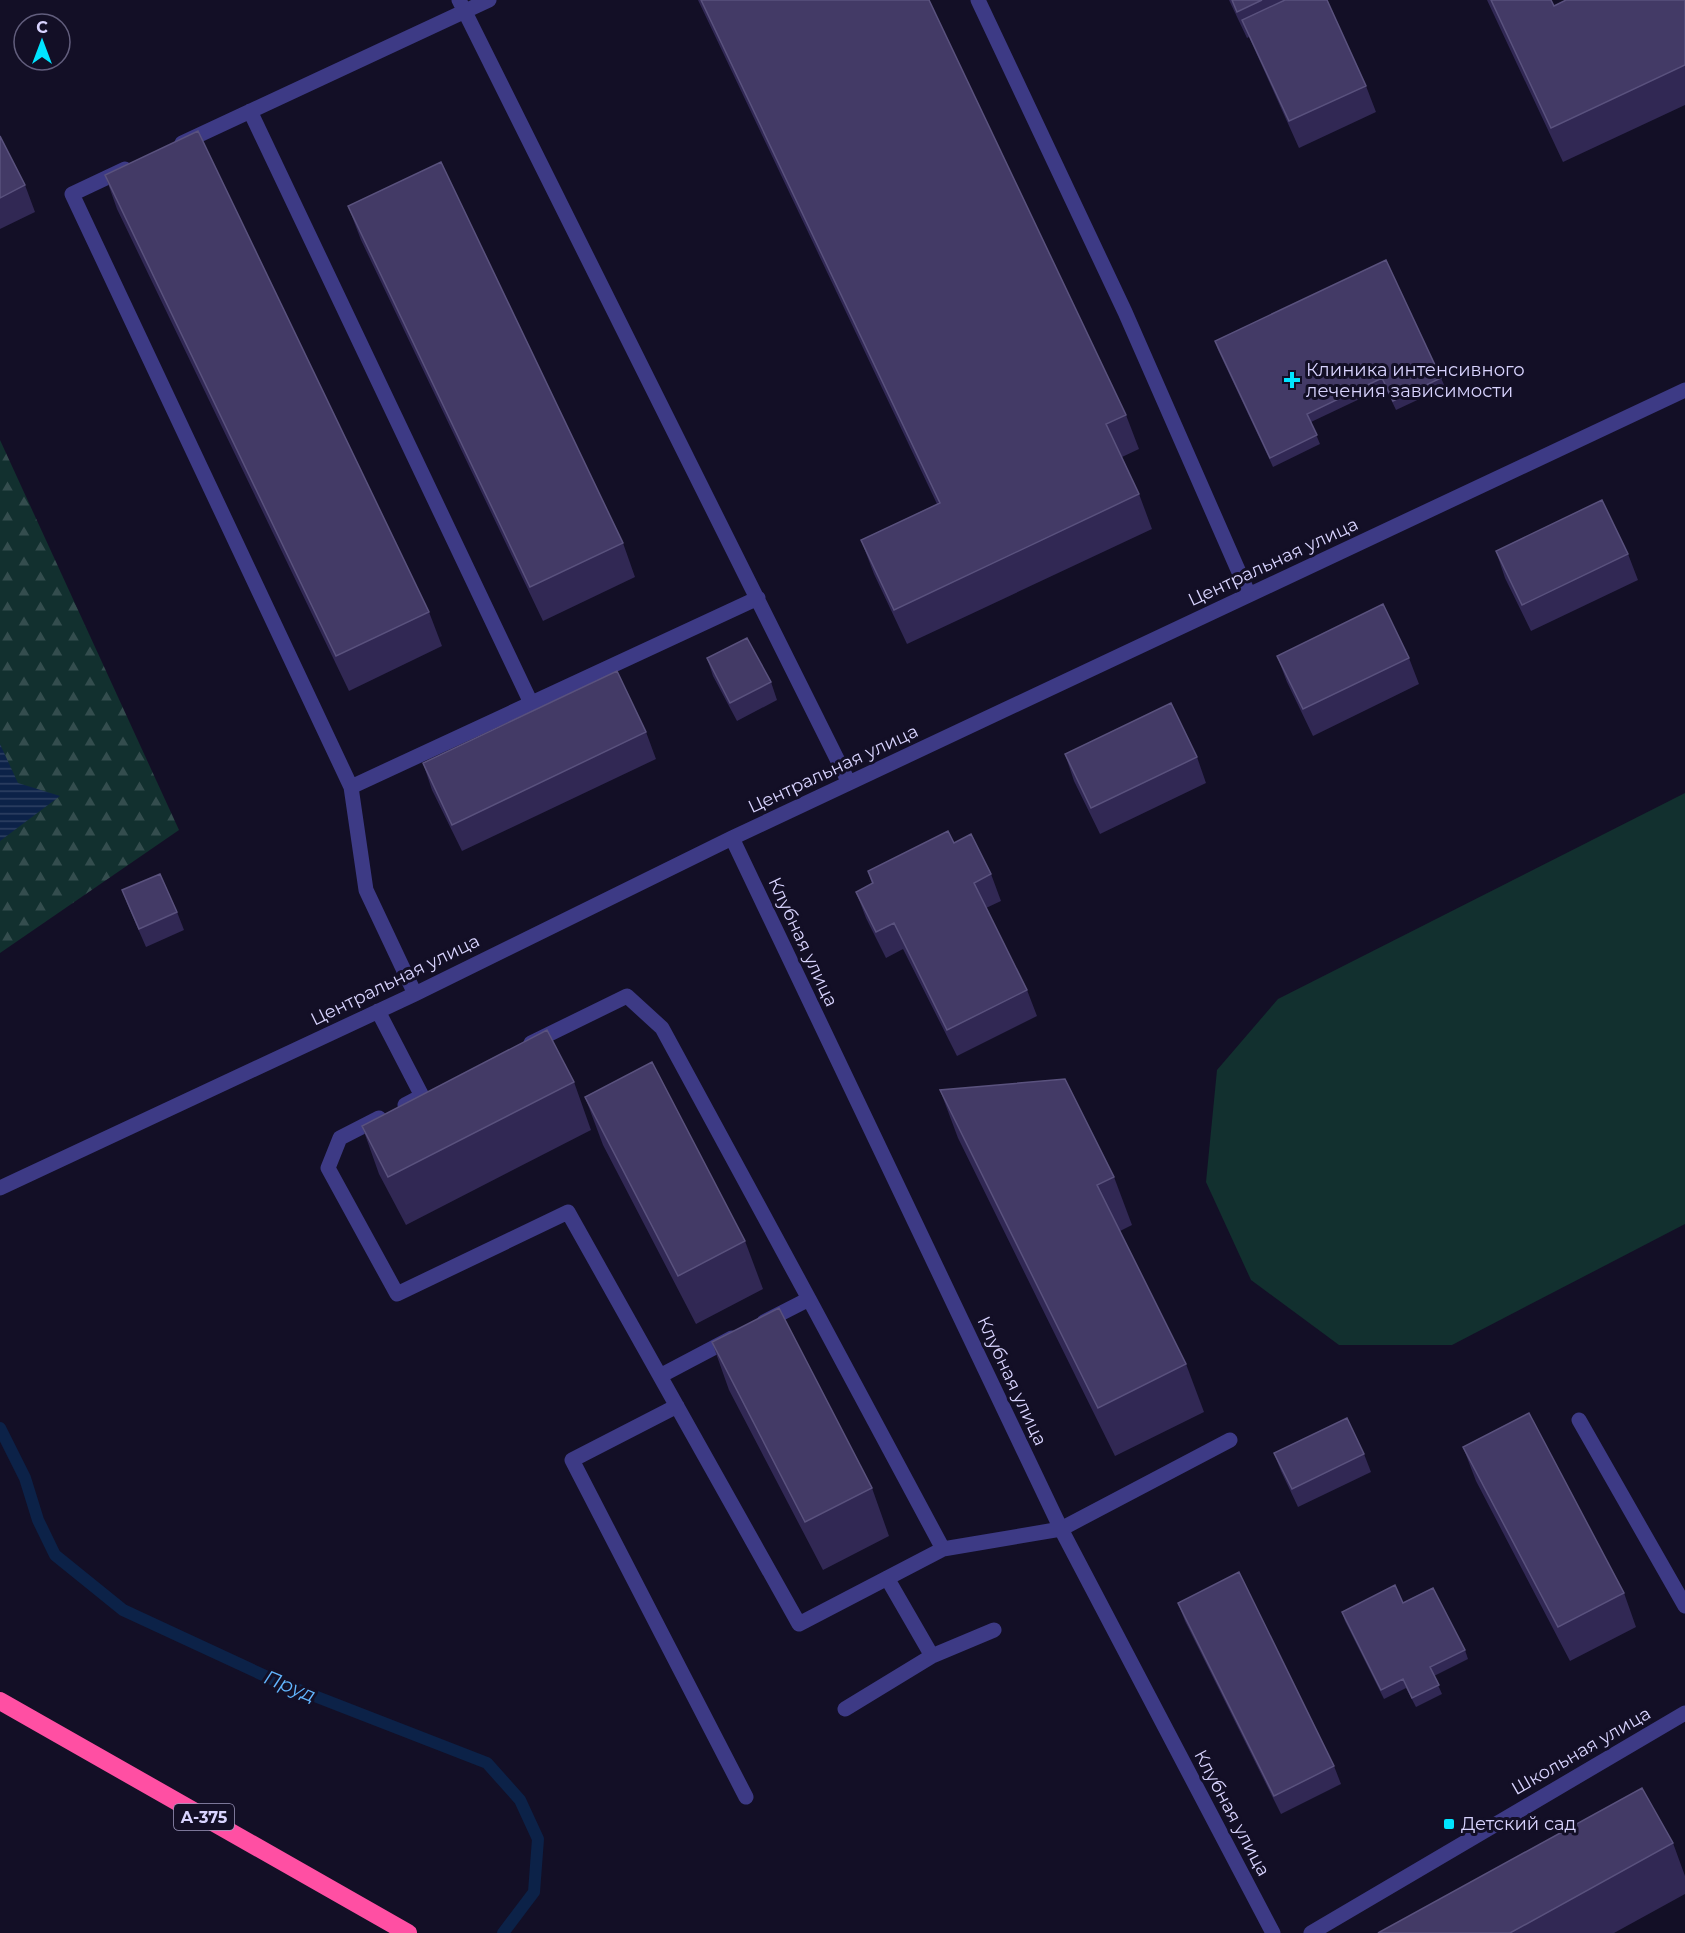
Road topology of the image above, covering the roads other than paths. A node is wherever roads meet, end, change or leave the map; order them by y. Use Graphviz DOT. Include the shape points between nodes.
graph roads {
  1 [pos="489,0"];
  2 [pos="978,0"];
  3 [pos="462,6"];
  4 [pos="250,111"];
  5 [pos="166,150"];
  6 [pos="135,165"];
  7 [pos="1685,390"];
  8 [pos="1249,595"];
  9 [pos="758,598"];
  10 [pos="531,703"];
  11 [pos="849,783"];
  12 [pos="351,787"];
  13 [pos="732,838"];
  14 [pos="415,994"];
  15 [pos="378,1011"];
  16 [pos="514,1051"];
  17 [pos="0,1188"];
  18 [pos="808,1299"];
  19 [pos="660,1376"];
  20 [pos="676,1406"];
  21 [pos="1579,1420"];
  22 [pos="1230,1440"];
  23 [pos="1061,1529"];
  24 [pos="943,1549"];
  25 [pos="887,1578"];
  26 [pos="1685,1606"];
  27 [pos="994,1630"];
  28 [pos="932,1656"];
  29 [pos="0,1701"];
  30 [pos="845,1708"];
  31 [pos="1685,1713"];
  32 [pos="746,1797"];
  33 [pos="408,1933"];
  34 [pos="1273,1933"];
  35 [pos="1311,1933"];
  1 -- 3 [label="street"];
  2 -- 8 [label="street" via="1125,312"];
  3 -- 4 [label="street"];
  3 -- 9 [label="street"];
  4 -- 5 [label="street"];
  4 -- 10 [label="street"];
  6 -- 12 [label="street" via="72,194"];
  7 -- 8 [label="street, Центральная улица"];
  8 -- 11 [label="street, Центральная улица"];
  9 -- 10 [label="street"];
  9 -- 11 [label="street"];
  10 -- 12 [label="street"];
  11 -- 13 [label="street, Центральная улица"];
  12 -- 14 [label="street" via="366,890"];
  13 -- 14 [label="street, Центральная улица"];
  13 -- 23 [label="street, Клубная улица"];
  14 -- 15 [label="street, Центральная улица"];
  15 -- 17 [label="street, Центральная улица"];
  15 -- 19 [label="street" via="427,1094 340,1138 328,1168 397,1294 568,1212"];
  16 -- 18 [label="street" via="627,996 662,1028"];
  18 -- 19 [label="street"];
  18 -- 24 [label="street"];
  19 -- 20 [label="street"];
  20 -- 25 [label="street" via="799,1624"];
  20 -- 32 [label="street" via="572,1460"];
  21 -- 26 [label="street"];
  22 -- 23 [label="street"];
  23 -- 24 [label="street"];
  23 -- 34 [label="street, Клубная улица"];
  24 -- 25 [label="street"];
  25 -- 28 [label="street"];
  27 -- 28 [label="street"];
  28 -- 30 [label="street"];
  29 -- 33 [label="highway, А-375"];
  31 -- 35 [label="street, Школьная улица"];
}
